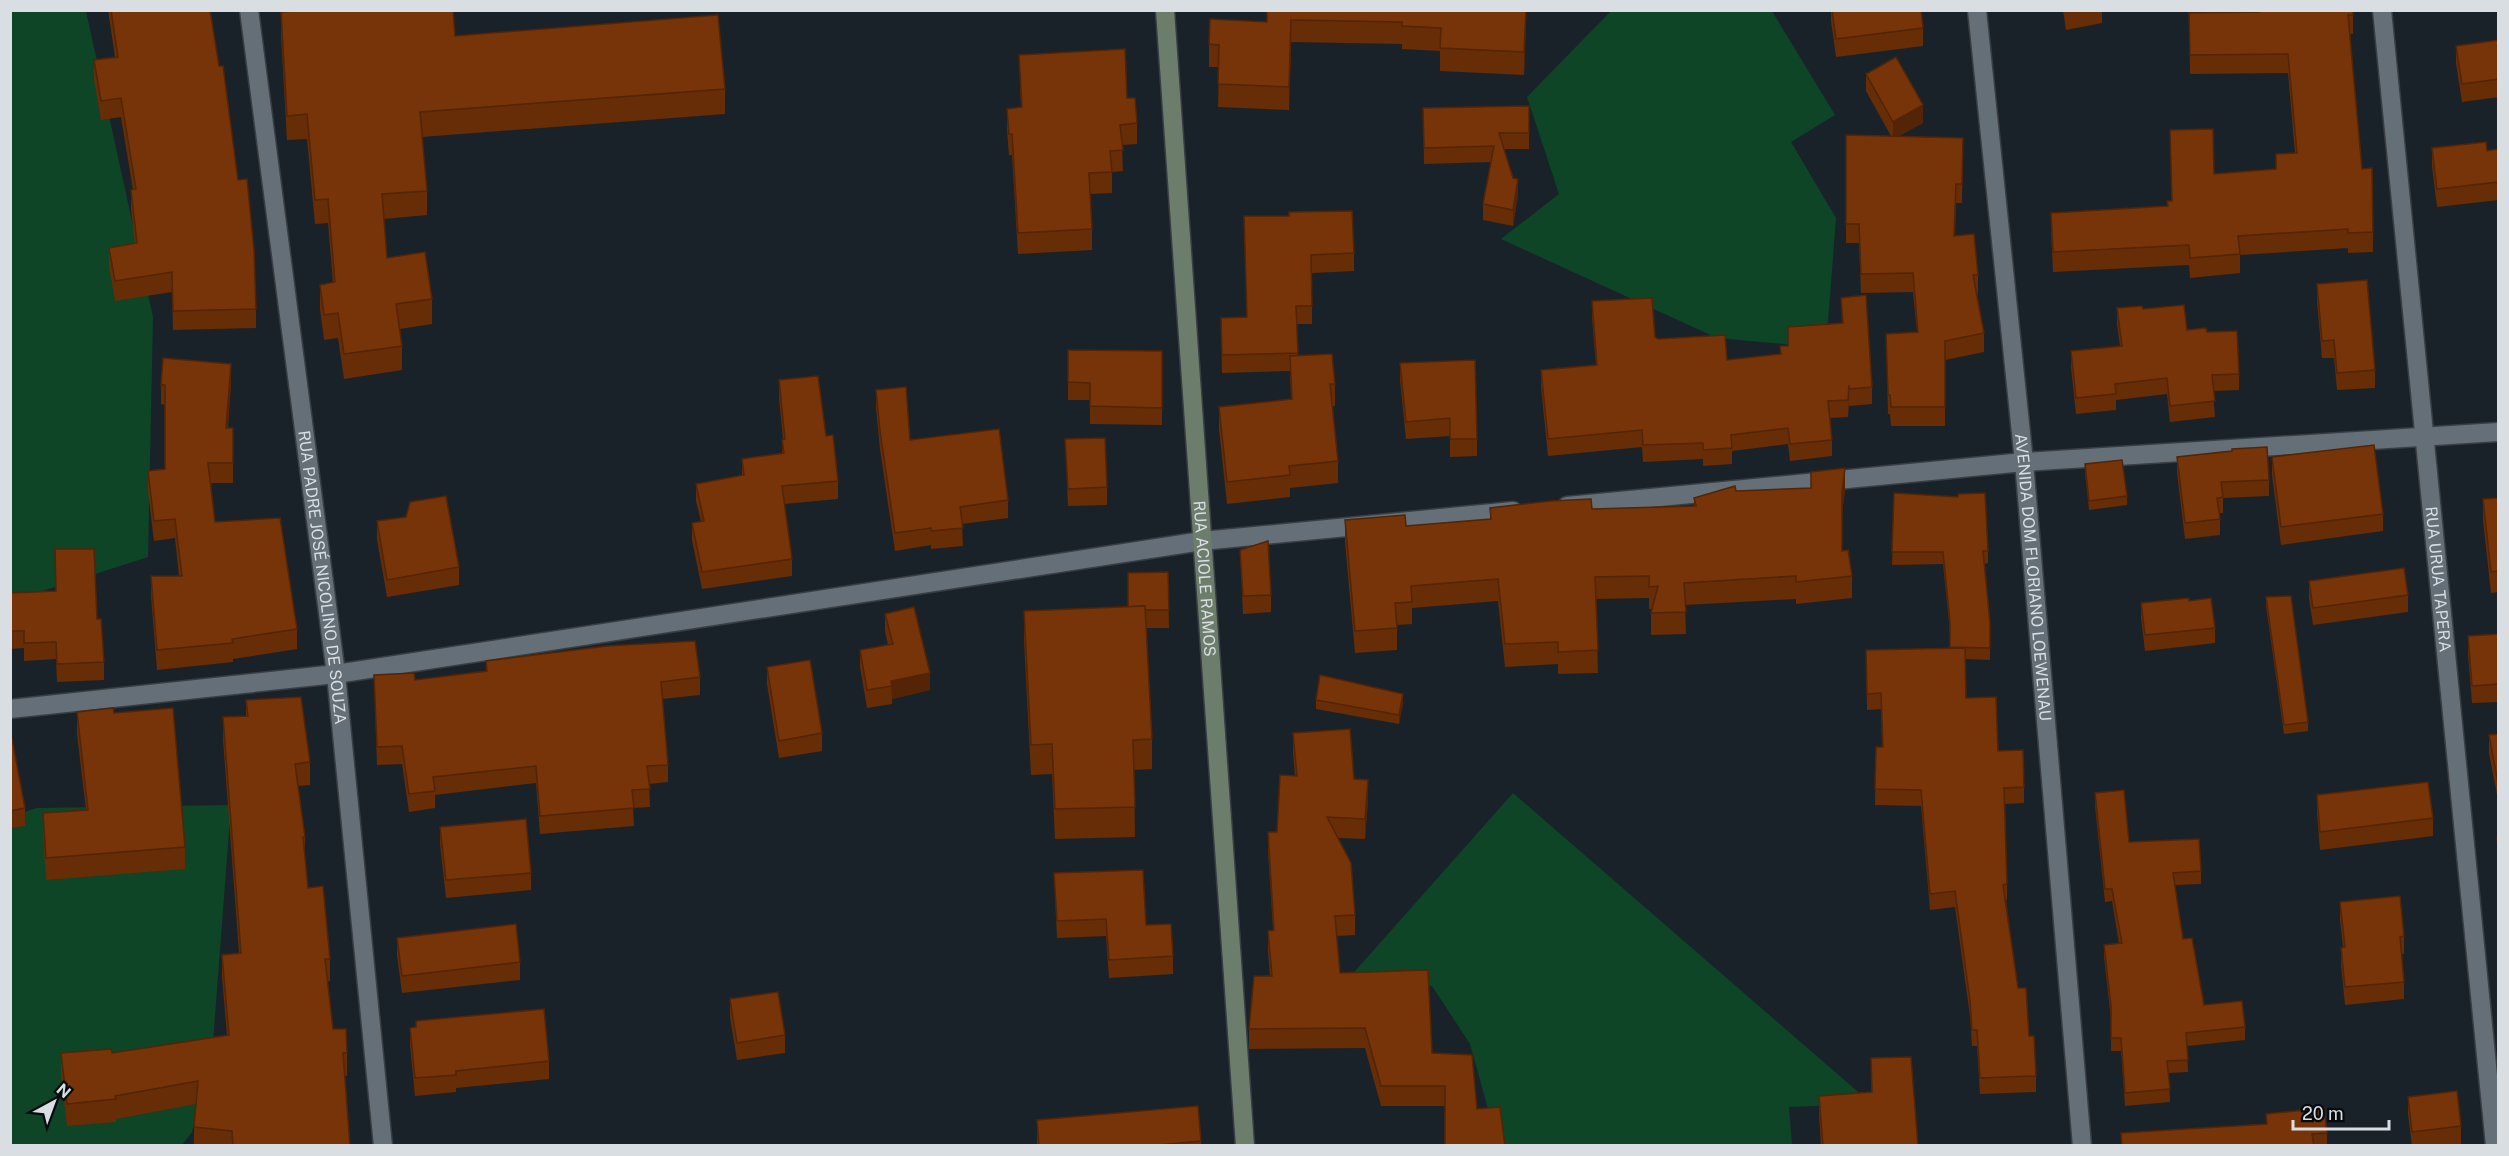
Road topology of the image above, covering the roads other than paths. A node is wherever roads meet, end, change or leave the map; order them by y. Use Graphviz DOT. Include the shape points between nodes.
graph roads {
  1 [pos="249,10"];
  2 [pos="1165,10"];
  3 [pos="1977,10"];
  4 [pos="2382,10"];
  5 [pos="2499,432"];
  6 [pos="2426,436"];
  7 [pos="2024,462"];
  8 [pos="1202,542"];
  9 [pos="336,674"];
  10 [pos="10,709"];
  11 [pos="383,1146"];
  12 [pos="1245,1146"];
  13 [pos="2082,1146"];
  14 [pos="2495,1146"];
  1 -- 9 [label="street, RUA PADRE JOSÉ NICOLINO DE SOUZA"];
  2 -- 8 [label="street, RUA ACIOLE RAMOS"];
  3 -- 7 [label="street, AVENIDA DOM FLORIANO LOEWENAU"];
  4 -- 6 [label="street, RUA URUA TAPERA"];
  5 -- 6 [label="street"];
  6 -- 7 [label="street"];
  6 -- 14 [label="street, RUA URUA TAPERA"];
  7 -- 8 [label="street"];
  7 -- 13 [label="street, AVENIDA DOM FLORIANO LOEWENAU"];
  8 -- 9 [label="street"];
  8 -- 12 [label="street, RUA ACIOLE RAMOS"];
  9 -- 10 [label="street"];
  9 -- 11 [label="street, RUA PADRE JOSÉ NICOLINO DE SOUZA"];
}
